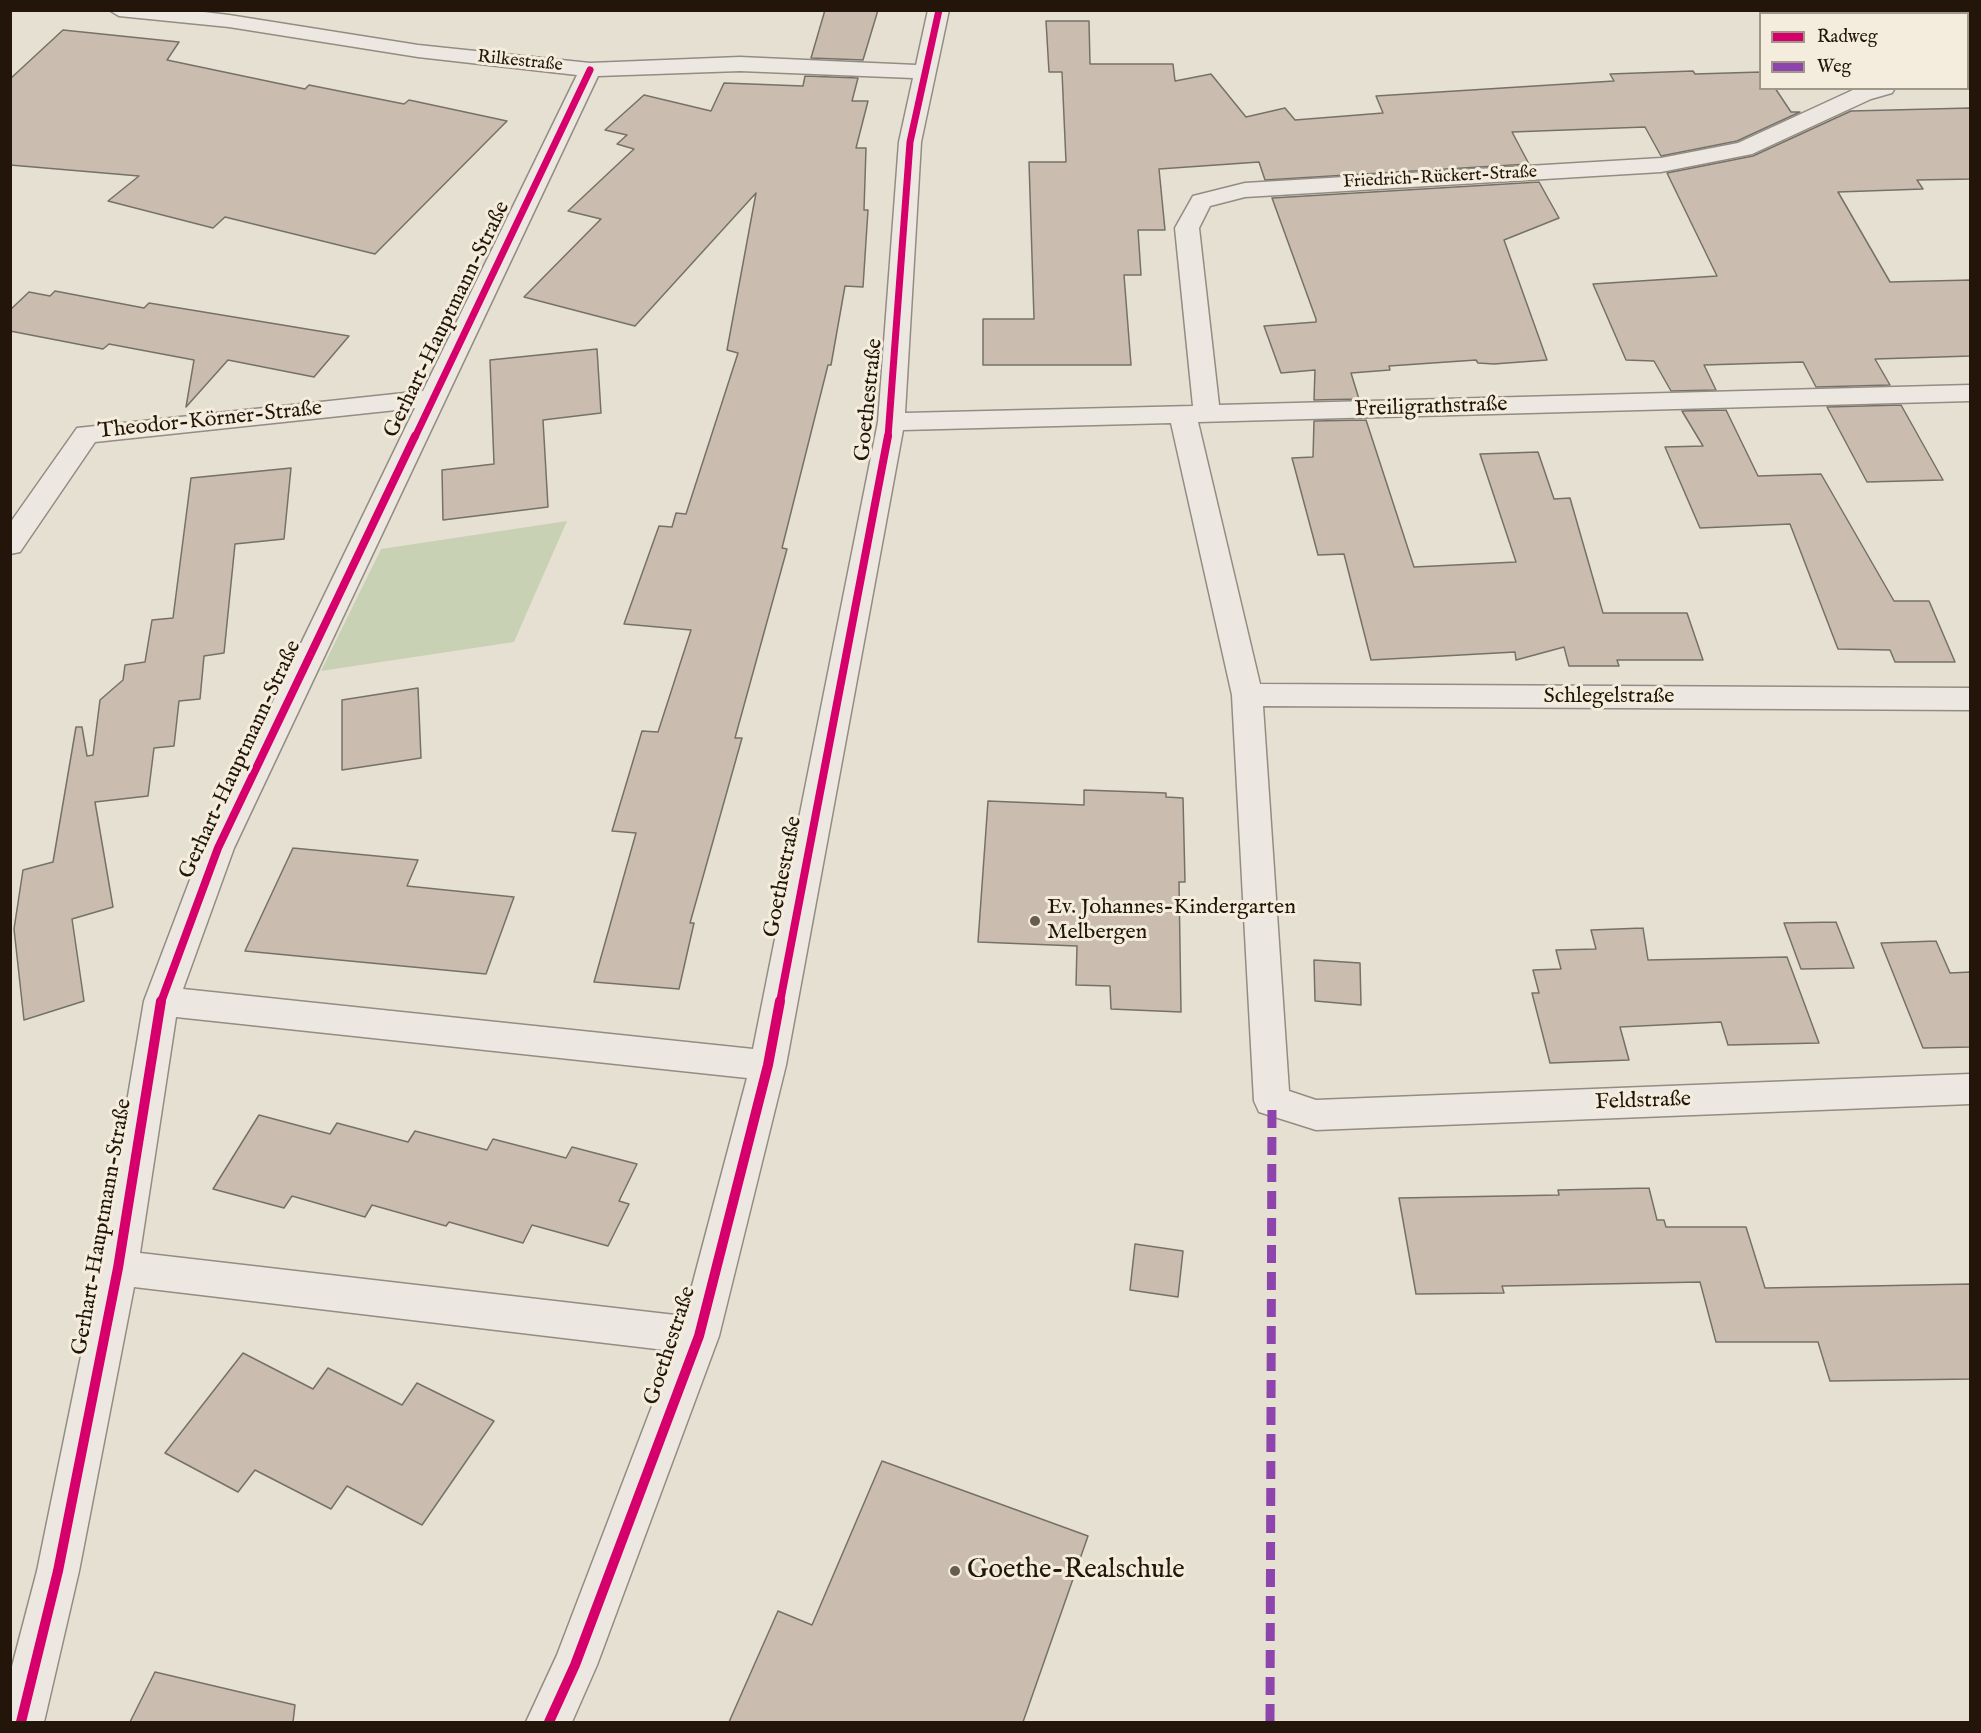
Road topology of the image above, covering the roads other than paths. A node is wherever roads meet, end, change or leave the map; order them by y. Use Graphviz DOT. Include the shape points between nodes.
graph roads {
  1 [pos="119,10"];
  2 [pos="939,10"];
  3 [pos="590,70"];
  4 [pos="924,72"];
  5 [pos="1877,90"];
  6 [pos="1971,393"];
  7 [pos="432,398"];
  8 [pos="1195,415"];
  9 [pos="891,422"];
  10 [pos="10,545"];
  11 [pos="1246,695"];
  12 [pos="1971,699"];
  13 [pos="161,1001"];
  14 [pos="768,1065"];
  15 [pos="1971,1089"];
  16 [pos="1316,1115"];
  17 [pos="118,1268"];
  18 [pos="699,1336"];
  19 [pos="21,1722"];
  20 [pos="549,1722"];
  1 -- 3 [label="street, Rilkestraße"];
  2 -- 4 [label="street, Goethestraße"];
  3 -- 4 [label="street, Rilkestraße" via="740,64"];
  3 -- 7 [label="street, Gerhart-Hauptmann-Straße"];
  4 -- 9 [label="street, Goethestraße" via="910,142"];
  5 -- 8 [label="street, Friedrich-Rückert-Straße" via="1744,148 1662,165 1245,190 1201,201 1187,228"];
  6 -- 8 [label="street, Freiligrathstraße"];
  7 -- 10 [label="street, Theodor-Körner-Straße" via="87,434"];
  7 -- 13 [label="street, Gerhart-Hauptmann-Straße" via="218,848"];
  8 -- 9 [label="street, Freiligrathstraße"];
  8 -- 11 [label="street, Friedrich-Rückert-Straße"];
  9 -- 14 [label="street, Goethestraße"];
  11 -- 12 [label="street, Schlegelstraße"];
  11 -- 16 [label="street, Friedrich-Rückert-Straße" via="1272,1101"];
  13 -- 14 [label="street"];
  13 -- 17 [label="street, Gerhart-Hauptmann-Straße"];
  14 -- 18 [label="street, Goethestraße"];
  15 -- 16 [label="street, Feldstraße"];
  17 -- 18 [label="street, Gerhart-Hauptmann-Straße"];
  17 -- 19 [label="street, Gerhart-Hauptmann-Straße" via="58,1571"];
  18 -- 20 [label="street, Goethestraße" via="575,1665"];
}
